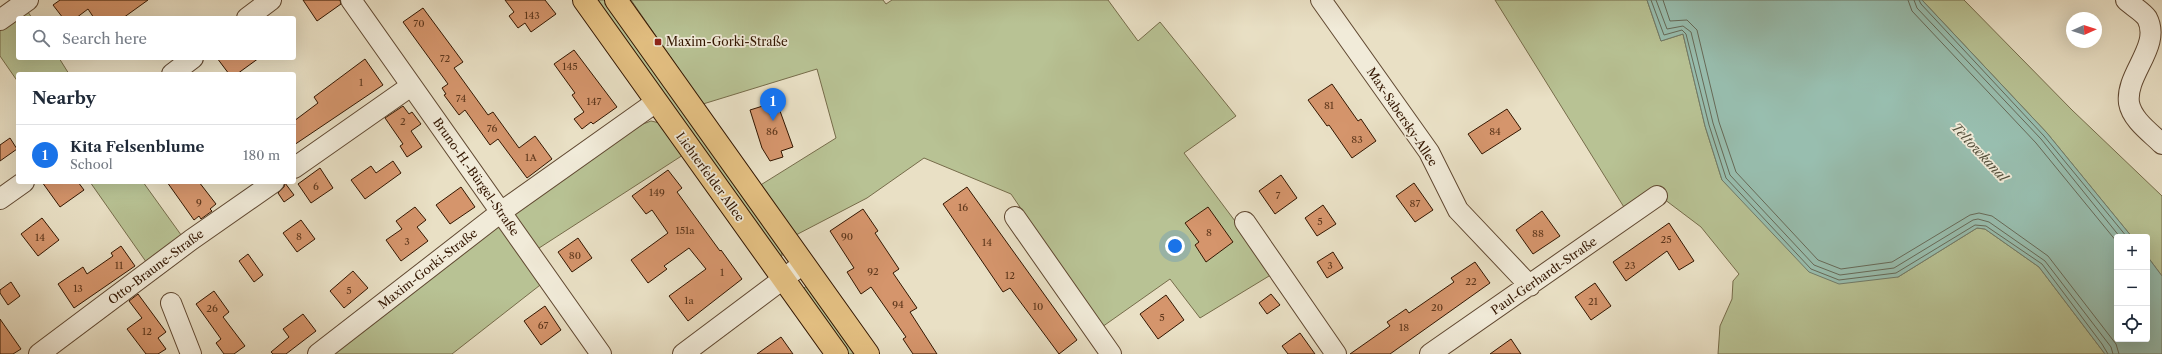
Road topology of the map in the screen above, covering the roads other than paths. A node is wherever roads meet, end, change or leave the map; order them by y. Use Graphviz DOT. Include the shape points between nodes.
graph roads {
  1 [pos="26,0"];
  2 [pos="271,0"];
  3 [pos="351,0"];
  4 [pos="584,0"];
  5 [pos="616,0"];
  6 [pos="1321,0"];
  7 [pos="2126,0"];
  8 [pos="250,16"];
  9 [pos="0,20"];
  10 [pos="190,60"];
  11 [pos="175,72"];
  12 [pos="411,86"];
  13 [pos="656,102"];
  14 [pos="2162,144"];
  15 [pos="296,167"];
  16 [pos="21,184"];
  17 [pos="271,184"];
  18 [pos="1657,196"];
  19 [pos="0,199"];
  20 [pos="501,212"];
  21 [pos="1015,217"];
  22 [pos="1245,222"];
  23 [pos="803,264"];
  24 [pos="783,279"];
  25 [pos="1530,286"];
  26 [pos="171,303"];
  27 [pos="39,354"];
  28 [pos="191,354"];
  29 [pos="318,354"];
  30 [pos="600,354"];
  31 [pos="683,354"];
  32 [pos="837,354"];
  33 [pos="868,354"];
  34 [pos="1111,354"];
  35 [pos="1336,354"];
  36 [pos="1430,354"];
  1 -- 9 [label="street"];
  2 -- 8 [label="street"];
  3 -- 12 [label="street, Bruno-H.-Bürgel-Straße"];
  4 -- 13 [label="main road, Lichterfelder Allee"];
  5 -- 23 [label="main road, Lichterfelder Allee"];
  6 -- 25 [label="street, Max-Sabersky-Allee" via="1429,152 1458,210"];
  7 -- 14 [label="street" via="2147,18 2154,38 2130,89 2129,104 2136,118"];
  10 -- 11 [label="street"];
  12 -- 15 [label="street"];
  12 -- 20 [label="street, Bruno-H.-Bürgel-Straße"];
  13 -- 20 [label="street, Maxim-Gorki-Straße"];
  13 -- 24 [label="main road, Lichterfelder Allee"];
  16 -- 19 [label="street"];
  17 -- 27 [label="street, Otto-Braune-Straße" via="191,240"];
  18 -- 25 [label="street, Paul-Gerhardt-Straße"];
  20 -- 29 [label="street, Maxim-Gorki-Straße"];
  20 -- 30 [label="street, Bruno-H.-Bürgel-Straße"];
  21 -- 34 [label="street"];
  22 -- 35 [label="street"];
  23 -- 24 [label="street"];
  23 -- 33 [label="main road, Lichterfelder Allee"];
  24 -- 31 [label="street"];
  24 -- 32 [label="main road, Lichterfelder Allee"];
  25 -- 36 [label="street, Paul-Gerhardt-Straße"];
  26 -- 28 [label="street"];
}
